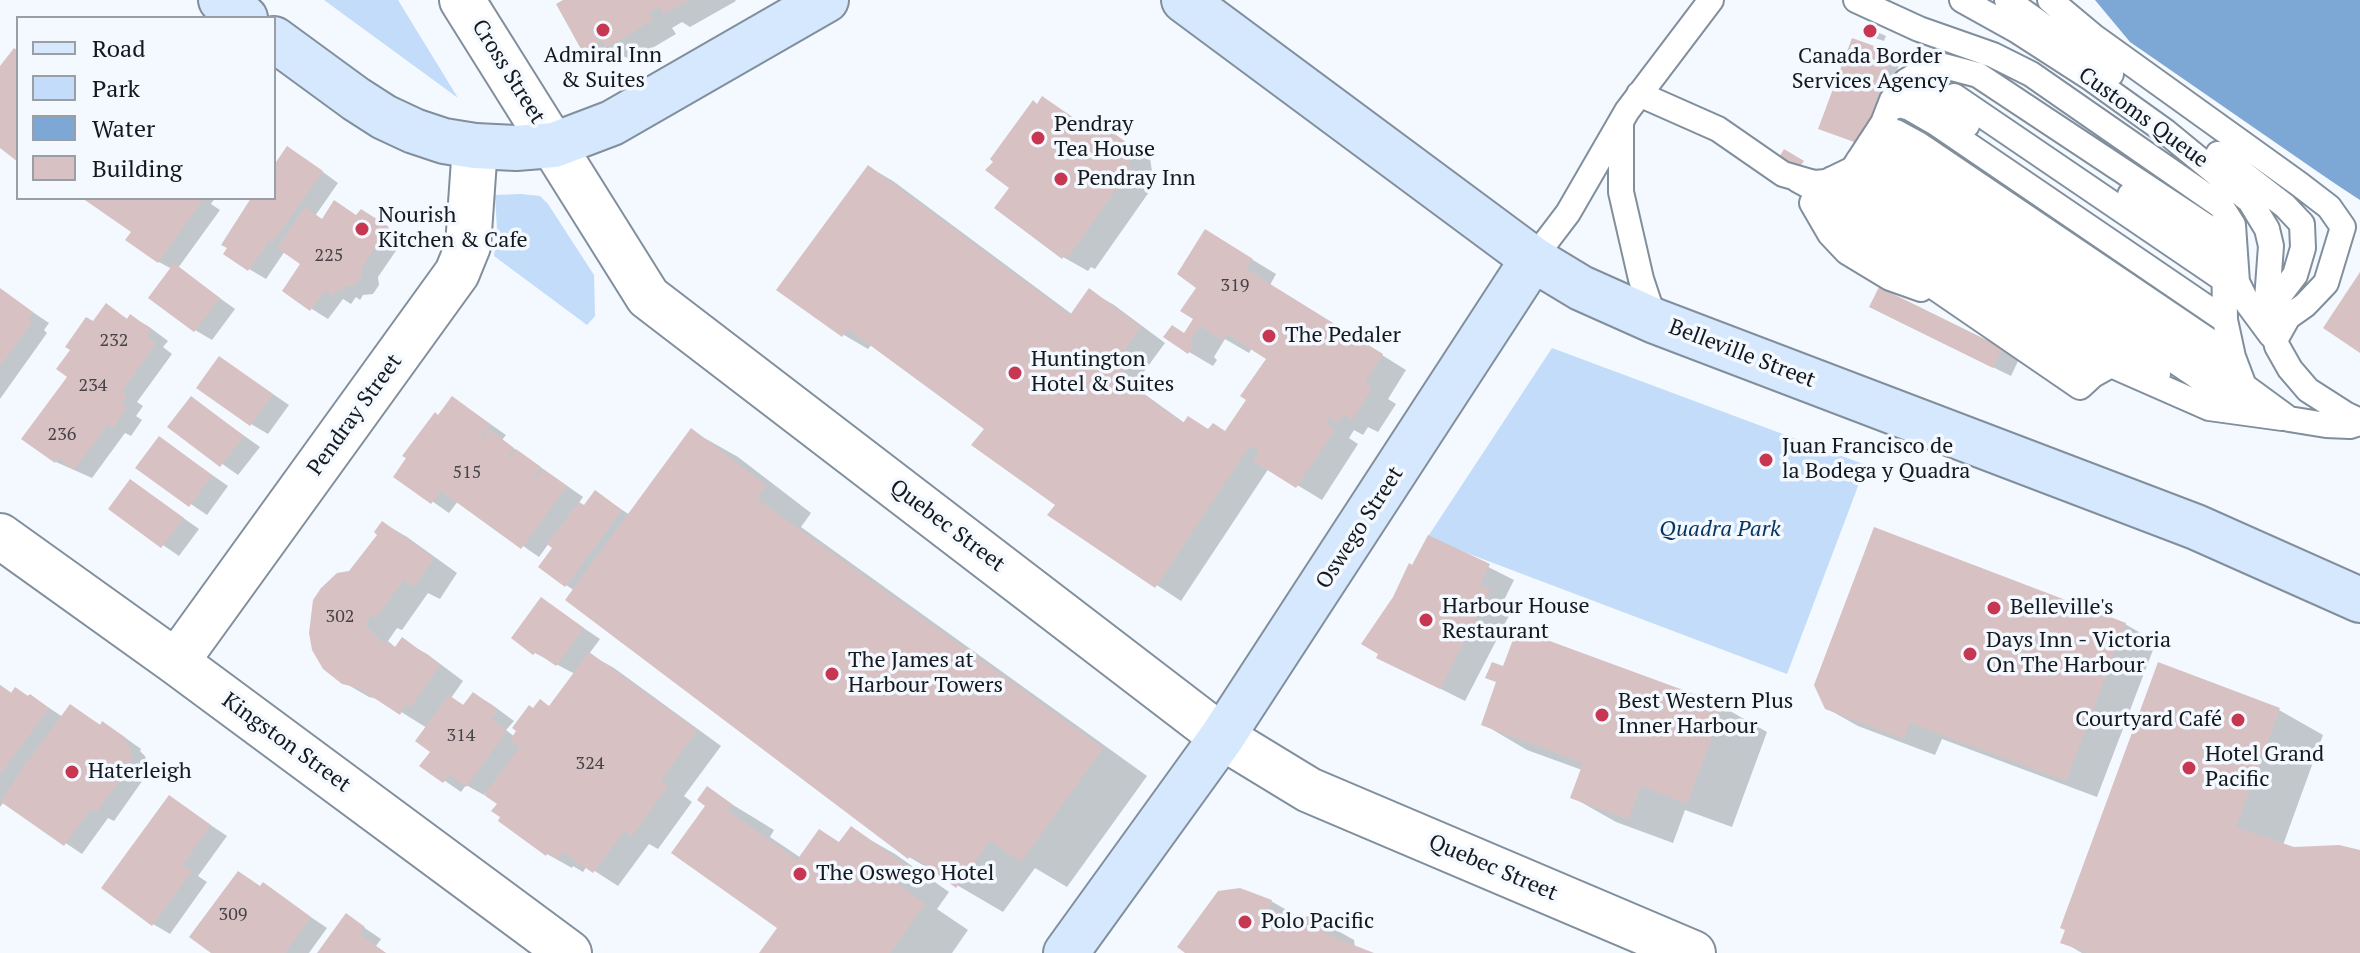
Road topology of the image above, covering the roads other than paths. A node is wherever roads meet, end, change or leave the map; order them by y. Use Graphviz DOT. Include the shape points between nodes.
graph roads {
  1 [pos="221,0"];
  2 [pos="462,0"];
  3 [pos="826,0"];
  4 [pos="1184,0"];
  5 [pos="1711,0"];
  6 [pos="1856,0"];
  7 [pos="1962,0"];
  8 [pos="2007,0"];
  9 [pos="2050,0"];
  10 [pos="242,16"];
  11 [pos="276,40"];
  12 [pos="1906,87"];
  13 [pos="1639,94"];
  14 [pos="1621,119"];
  15 [pos="554,145"];
  16 [pos="475,146"];
  17 [pos="1842,165"];
  18 [pos="1533,259"];
  19 [pos="2224,289"];
  20 [pos="1655,321"];
  21 [pos="2275,340"];
  22 [pos="2233,357"];
  23 [pos="2102,370"];
  24 [pos="2244,386"];
  25 [pos="2209,408"];
  26 [pos="2249,412"];
  27 [pos="2289,419"];
  28 [pos="2360,422"];
  29 [pos="0,536"];
  30 [pos="2360,600"];
  31 [pos="176,662"];
  32 [pos="1222,737"];
  33 [pos="569,953"];
  34 [pos="1066,953"];
  35 [pos="1693,953"];
  1 -- 10 [label="street"];
  2 -- 15 [label="street, Cross Street"];
  3 -- 15 [label="street" via="612,123"];
  4 -- 18 [label="street, Belleville Street"];
  5 -- 13 [label="lane, Oswego Street"];
  6 -- 21 [label="lane" via="2031,74 2221,206 2233,225 2237,282"];
  7 -- 21 [label="lane, Customs Queue" via="2092,79 2237,189 2267,229 2267,300"];
  8 -- 21 [label="lane" via="2250,177 2302,224 2303,248 2295,275 2275,309"];
  9 -- 21 [label="lane" via="2329,207 2343,227 2326,283 2288,317"];
  11 -- 16 [label="street" via="384,117 444,141"];
  12 -- 17 [label="lane"];
  12 -- 19 [label="lane" via="1935,84 1944,89"];
  12 -- 19 [label="lane" via="1899,105"];
  12 -- 19 [label="lane" via="1944,66 1978,75 2224,238"];
  13 -- 14 [label="lane, Oswego Street"];
  13 -- 17 [label="lane" via="1718,129 1783,174"];
  14 -- 18 [label="lane, Oswego Street" via="1568,213"];
  14 -- 20 [label="lane" via="1621,192"];
  15 -- 16 [label="street"];
  15 -- 32 [label="street, Quebec Street" via="648,297"];
  16 -- 31 [label="street, Pendray Street" via="468,246 457,273"];
  17 -- 22 [label="lane" via="1896,132"];
  17 -- 23 [label="lane"];
  17 -- 23 [label="lane" via="1809,186 1848,228 2080,387"];
  17 -- 24 [label="lane" via="1879,143 1894,149"];
  17 -- 25 [label="lane" via="1870,175"];
  17 -- 26 [label="lane" via="1867,159 1884,164"];
  18 -- 20 [label="street, Belleville Street" via="1581,288"];
  18 -- 32 [label="street, Oswego Street"];
  19 -- 22 [label="lane"];
  20 -- 30 [label="street, Belleville Street" via="2196,527"];
  21 -- 28 [label="lane" via="2308,390"];
  22 -- 24 [label="lane"];
  23 -- 25 [label="lane"];
  24 -- 27 [label="lane"];
  25 -- 26 [label="lane"];
  26 -- 27 [label="lane"];
  27 -- 28 [label="lane" via="2326,425"];
  29 -- 31 [label="street, Kingston Street"];
  31 -- 33 [label="street, Kingston Street"];
  32 -- 34 [label="street, Oswego Street"];
  32 -- 35 [label="street, Quebec Street" via="1309,790"];
}
